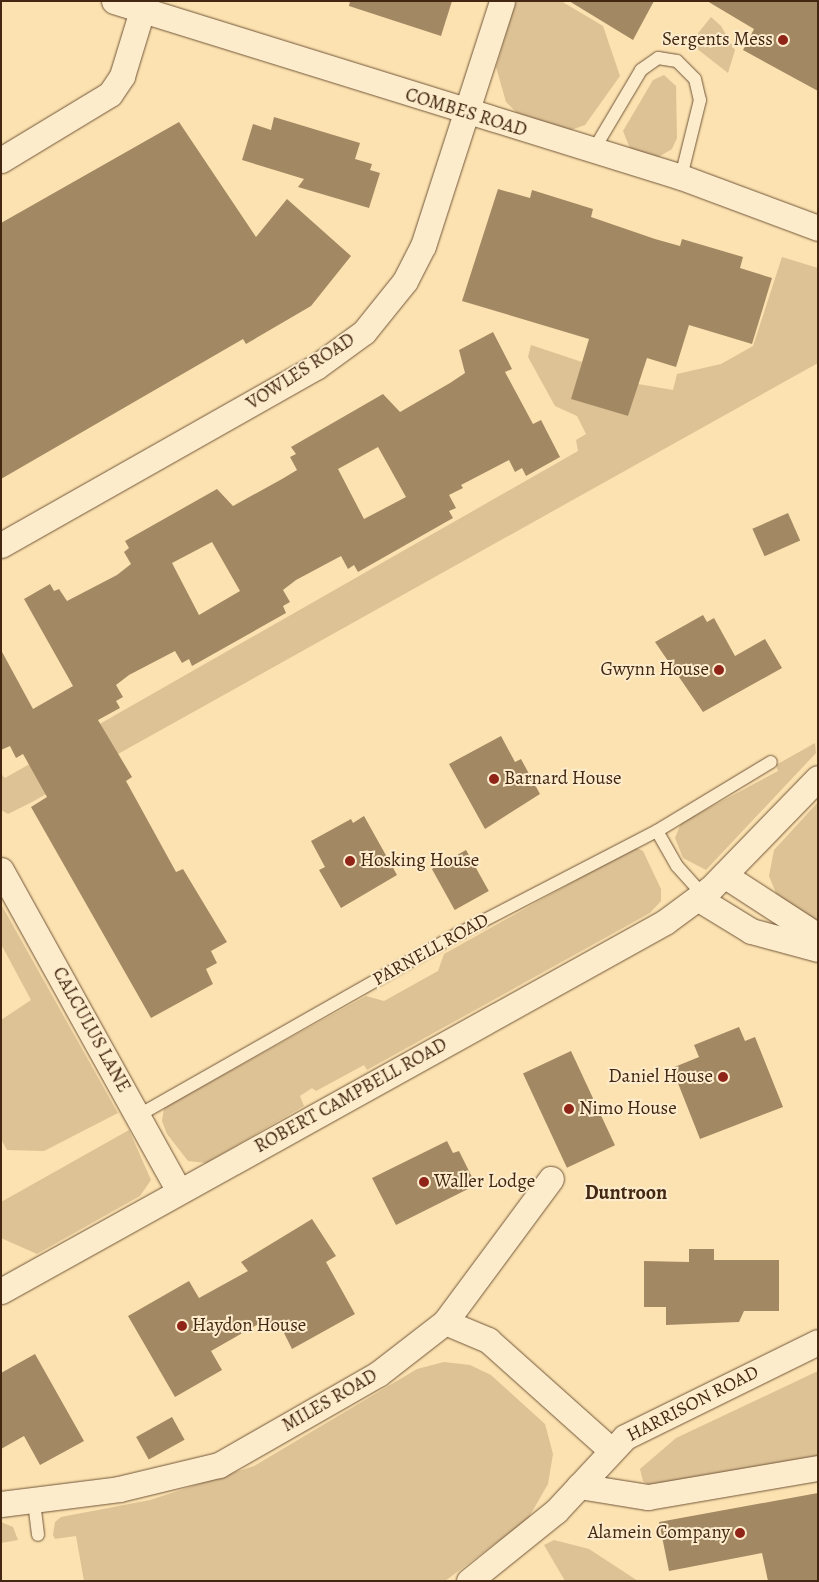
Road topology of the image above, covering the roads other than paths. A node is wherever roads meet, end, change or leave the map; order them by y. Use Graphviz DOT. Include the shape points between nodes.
graph roads {
  1 [pos="114,1"];
  2 [pos="502,1"];
  3 [pos="144,6"];
  4 [pos="466,113"];
  5 [pos="593,151"];
  6 [pos="1,160"];
  7 [pos="681,177"];
  8 [pos="818,228"];
  9 [pos="1,545"];
  10 [pos="771,762"];
  11 [pos="818,778"];
  12 [pos="653,833"];
  13 [pos="1,870"];
  14 [pos="724,876"];
  15 [pos="701,897"];
  16 [pos="818,936"];
  17 [pos="818,949"];
  18 [pos="139,1115"];
  19 [pos="550,1179"];
  20 [pos="180,1191"];
  21 [pos="1,1291"];
  22 [pos="445,1322"];
  23 [pos="818,1342"];
  24 [pos="610,1449"];
  25 [pos="818,1468"];
  26 [pos="579,1486"];
  27 [pos="34,1502"];
  28 [pos="1,1504"];
  29 [pos="38,1535"];
  30 [pos="469,1581"];
  1 -- 3 [label="street, COMBES ROAD"];
  2 -- 4 [label="street, VOWLES ROAD"];
  3 -- 4 [label="street, COMBES ROAD"];
  3 -- 6 [label="street" via="122,76 110,94"];
  4 -- 5 [label="street, COMBES ROAD"];
  4 -- 9 [label="street, VOWLES ROAD" via="423,246 405,281 364,332 316,367"];
  5 -- 7 [label="street, COMBES ROAD"];
  5 -- 7 [label="lane" via="641,70 658,58 677,61 695,79 700,100"];
  7 -- 8 [label="street, COMBES ROAD"];
  10 -- 12 [label="lane, PARNELL ROAD"];
  11 -- 14 [label="street"];
  12 -- 15 [label="lane"];
  12 -- 18 [label="lane, PARNELL ROAD" via="456,935"];
  13 -- 18 [label="street, CALCULUS LANE"];
  14 -- 15 [label="street, ROBERT CAMPBELL ROAD"];
  14 -- 16 [label="street"];
  15 -- 17 [label="street" via="751,931"];
  15 -- 20 [label="street, ROBERT CAMPBELL ROAD" via="600,960"];
  18 -- 20 [label="street, CALCULUS LANE"];
  19 -- 22 [label="street, MILES ROAD"];
  20 -- 21 [label="street, ROBERT CAMPBELL ROAD"];
  22 -- 24 [label="street" via="488,1340"];
  22 -- 27 [label="street, MILES ROAD" via="378,1374 219,1465 119,1489"];
  23 -- 24 [label="street, HARRISON ROAD" via="664,1414"];
  24 -- 26 [label="street, HARRISON ROAD"];
  25 -- 26 [label="street" via="648,1497"];
  26 -- 30 [label="street, HARRISON ROAD" via="529,1535"];
  27 -- 28 [label="street, MILES ROAD"];
  27 -- 29 [label="lane"];
}
